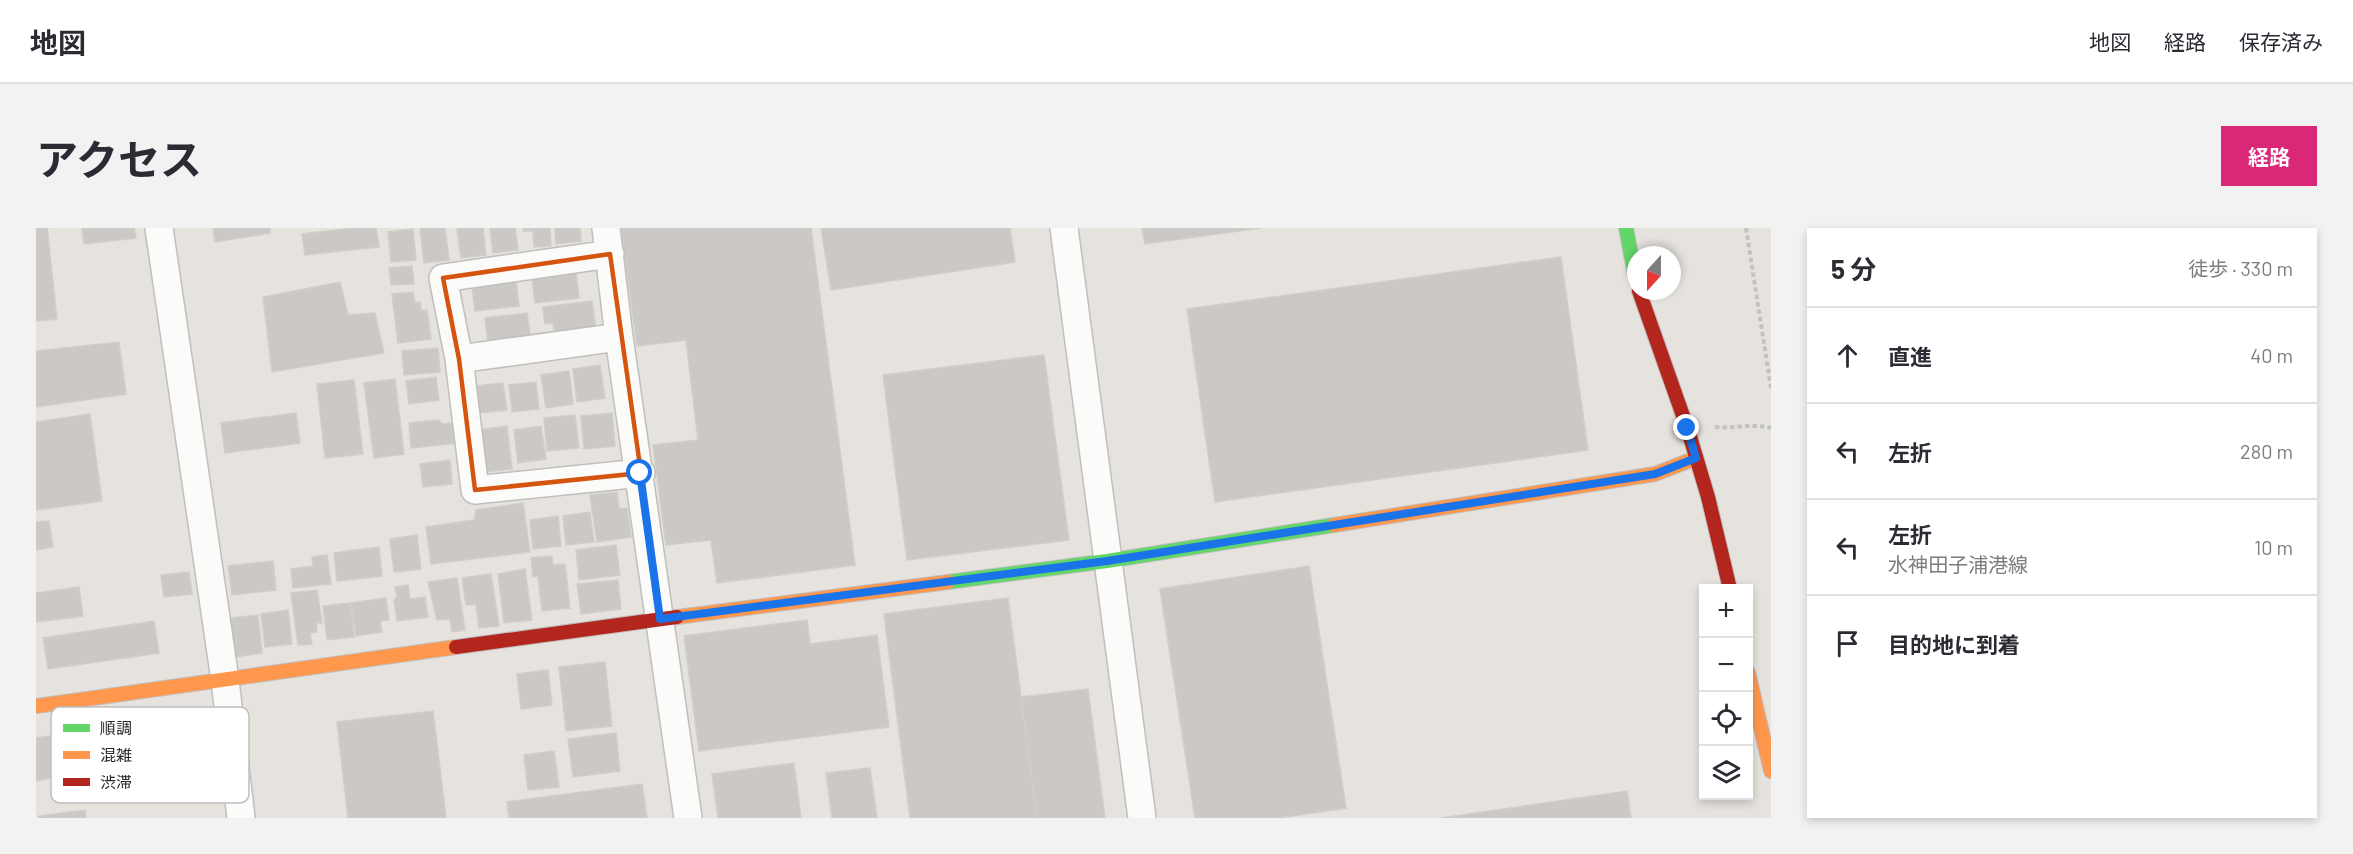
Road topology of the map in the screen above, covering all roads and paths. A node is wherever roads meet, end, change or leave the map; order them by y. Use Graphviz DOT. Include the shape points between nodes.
graph roads {
  1 [pos="159,228"];
  2 [pos="1064,228"];
  3 [pos="1626,228"];
  4 [pos="1746,228"];
  5 [pos="608,241"];
  6 [pos="1629,246"];
  7 [pos="1642,300"];
  8 [pos="619,337"];
  9 [pos="459,359"];
  10 [pos="1771,388"];
  11 [pos="1731,428"];
  12 [pos="1771,428"];
  13 [pos="1696,458"];
  14 [pos="640,473"];
  15 [pos="1107,561"];
  16 [pos="1729,584"];
  17 [pos="660,619"];
  18 [pos="225,680"];
  19 [pos="1753,690"];
  20 [pos="36,706"];
  21 [pos="228,707"];
  22 [pos="1771,771"];
  23 [pos="239,803"];
  24 [pos="241,818"];
  25 [pos="688,818"];
  26 [pos="1142,818"];
  1 -- 18 [label="street"];
  2 -- 15 [label="street"];
  3 -- 6 [label="street"];
  4 -- 10 [label="path"];
  5 -- 8 [label="street"];
  5 -- 9 [label="street" via="443,278"];
  7 -- 13 [label="street"];
  8 -- 9 [label="street"];
  8 -- 14 [label="street"];
  9 -- 14 [label="street" via="475,490"];
  11 -- 12 [label="path"];
  13 -- 15 [label="street" via="1655,474"];
  13 -- 16 [label="street"];
  14 -- 17 [label="street"];
  15 -- 17 [label="street"];
  15 -- 26 [label="street"];
  17 -- 18 [label="street"];
  17 -- 25 [label="street"];
  18 -- 20 [label="street"];
  18 -- 21 [label="street"];
  19 -- 22 [label="street"];
  23 -- 24 [label="street"];
}
